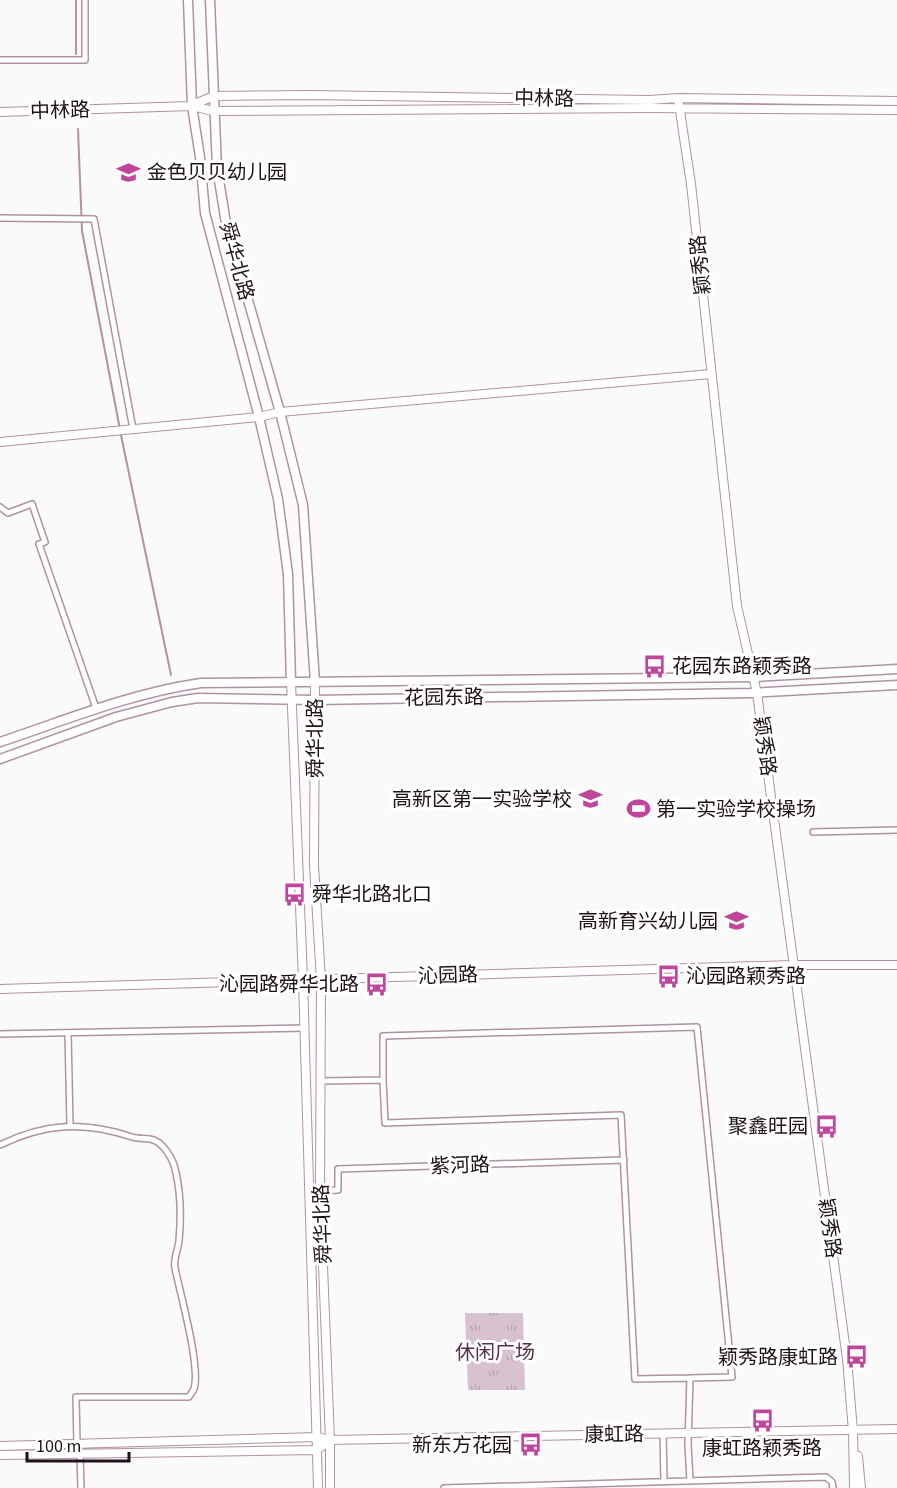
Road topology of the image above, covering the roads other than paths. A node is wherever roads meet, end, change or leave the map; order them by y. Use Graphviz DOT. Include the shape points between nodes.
graph roads {
  1 [pos="85,0"];
  2 [pos="188,0"];
  3 [pos="210,0"];
  4 [pos="0,60"];
  5 [pos="214,96"];
  6 [pos="678,99"];
  7 [pos="897,101"];
  8 [pos="192,106"];
  9 [pos="681,109"];
  10 [pos="897,110"];
  11 [pos="213,111"];
  12 [pos="0,112"];
  13 [pos="0,218"];
  14 [pos="711,374"];
  15 [pos="280,412"];
  16 [pos="259,417"];
  17 [pos="133,429"];
  18 [pos="0,442"];
  19 [pos="0,507"];
  20 [pos="897,669"];
  21 [pos="755,677"];
  22 [pos="291,682"];
  23 [pos="315,682"];
  24 [pos="897,685"];
  25 [pos="757,693"];
  26 [pos="292,699"];
  27 [pos="315,700"];
  28 [pos="96,708"];
  29 [pos="0,742"];
  30 [pos="0,759"];
  31 [pos="897,830"];
  32 [pos="813,832"];
  33 [pos="794,965"];
  34 [pos="897,965"];
  35 [pos="303,980"];
  36 [pos="321,980"];
  37 [pos="0,989"];
  38 [pos="304,1028"];
  39 [pos="68,1033"];
  40 [pos="0,1034"];
  41 [pos="383,1080"];
  42 [pos="321,1081"];
  43 [pos="70,1125"];
  44 [pos="0,1145"];
  45 [pos="624,1160"];
  46 [pos="320,1191"];
  47 [pos="690,1378"];
  48 [pos="897,1429"];
  49 [pos="853,1431"];
  50 [pos="663,1433"];
  51 [pos="689,1433"];
  52 [pos="317,1437"];
  53 [pos="330,1440"];
  54 [pos="77,1444"];
  55 [pos="0,1446"];
  56 [pos="317,1450"];
  57 [pos="80,1454"];
  58 [pos="0,1455"];
  59 [pos="690,1481"];
  60 [pos="664,1482"];
  61 [pos="81,1488"];
  62 [pos="318,1488"];
  63 [pos="330,1488"];
  64 [pos="444,1488"];
  65 [pos="833,1488"];
  66 [pos="854,1488"];
  67 [pos="861,1488"];
  1 -- 4 [label="street" via="85,60"];
  2 -- 8 [label="main road, 舜华北路"];
  3 -- 5 [label="main road, 舜华北路"];
  5 -- 6 [label="main road, 中林路"];
  5 -- 8 [label="main road, 中林路"];
  5 -- 11 [label="main road, 舜华北路"];
  6 -- 7 [label="main road, 中林路"];
  6 -- 9 [label="main road, 颖秀路"];
  8 -- 11 [label="main road, 中林路"];
  8 -- 12 [label="main road, 中林路"];
  8 -- 16 [label="main road, 舜华北路" via="205,213"];
  9 -- 10 [label="main road, 中林路"];
  9 -- 11 [label="main road, 中林路"];
  9 -- 14 [label="main road, 颖秀路"];
  11 -- 15 [label="main road, 舜华北路" via="226,223"];
  13 -- 17 [label="street" via="94,219"];
  14 -- 15 [label="main road"];
  14 -- 21 [label="main road, 颖秀路" via="737,606"];
  15 -- 16 [label="main road"];
  15 -- 23 [label="main road, 舜华北路" via="303,505"];
  16 -- 17 [label="main road"];
  16 -- 22 [label="main road, 舜华北路" via="278,500 288,574"];
  17 -- 18 [label="main road"];
  19 -- 28 [label="street" via="8,513 32,504 45,542 39,544"];
  20 -- 21 [label="main road, 花园东路"];
  21 -- 23 [label="main road, 花园东路"];
  21 -- 25 [label="main road, 颖秀路"];
  22 -- 23 [label="main road, 花园东路"];
  22 -- 26 [label="main road, 舜华北路"];
  22 -- 28 [label="main road, 花园东路" via="170,687"];
  23 -- 27 [label="main road, 舜华北路"];
  24 -- 25 [label="main road, 花园东路"];
  25 -- 27 [label="main road, 花园东路"];
  25 -- 33 [label="main road, 颖秀路"];
  26 -- 27 [label="main road, 花园东路"];
  26 -- 30 [label="main road, 花园东路" via="229,697 172,702 116,717"];
  26 -- 35 [label="main road, 舜华北路"];
  27 -- 36 [label="main road, 舜华北路" via="314,865"];
  28 -- 29 [label="main road, 花园东路"];
  31 -- 32 [label="street"];
  33 -- 34 [label="main road, 沁园路"];
  33 -- 36 [label="main road, 沁园路"];
  33 -- 49 [label="main road, 颖秀路" via="847,1359"];
  35 -- 36 [label="main road, 沁园路"];
  35 -- 37 [label="main road, 沁园路"];
  35 -- 38 [label="main road, 舜华北路"];
  36 -- 42 [label="main road, 舜华北路"];
  38 -- 39 [label="street"];
  38 -- 52 [label="main road, 舜华北路"];
  39 -- 40 [label="street"];
  39 -- 43 [label="street"];
  41 -- 42 [label="street"];
  41 -- 45 [label="street" via="385,1123 621,1115"];
  41 -- 47 [label="street" via="383,1036 697,1028 732,1377"];
  42 -- 46 [label="main road, 舜华北路"];
  43 -- 44 [label="street" via="39,1130"];
  43 -- 54 [label="street" via="116,1130 135,1138 153,1139 164,1146 176,1170 180,1198 179,1243 174,1265 195,1369 194,1389 189,1397 76,1397"];
  45 -- 46 [label="street, 紫河路" via="338,1169 338,1190"];
  45 -- 47 [label="street" via="634,1378"];
  46 -- 53 [label="main road, 舜华北路"];
  47 -- 51 [label="street"];
  48 -- 49 [label="main road, 康虹路"];
  49 -- 51 [label="main road, 康虹路"];
  49 -- 66 [label="main road, 颖秀路"];
  49 -- 67 [label="main road, 颖秀路"];
  50 -- 51 [label="main road, 康虹路"];
  50 -- 53 [label="main road, 康虹路"];
  50 -- 60 [label="street"];
  51 -- 59 [label="street"];
  52 -- 53 [label="main road, 康虹路"];
  52 -- 54 [label="main road, 康虹路"];
  52 -- 56 [label="main road, 舜华北路"];
  53 -- 56 [label="main road"];
  53 -- 63 [label="main road, 舜华北路"];
  54 -- 55 [label="main road, 康虹路"];
  56 -- 57 [label="main road"];
  56 -- 62 [label="main road, 舜华北路"];
  57 -- 58 [label="main road"];
  57 -- 61 [label="street"];
  59 -- 60 [label="street"];
  59 -- 65 [label="street" via="826,1477"];
  60 -- 64 [label="street"];
}
